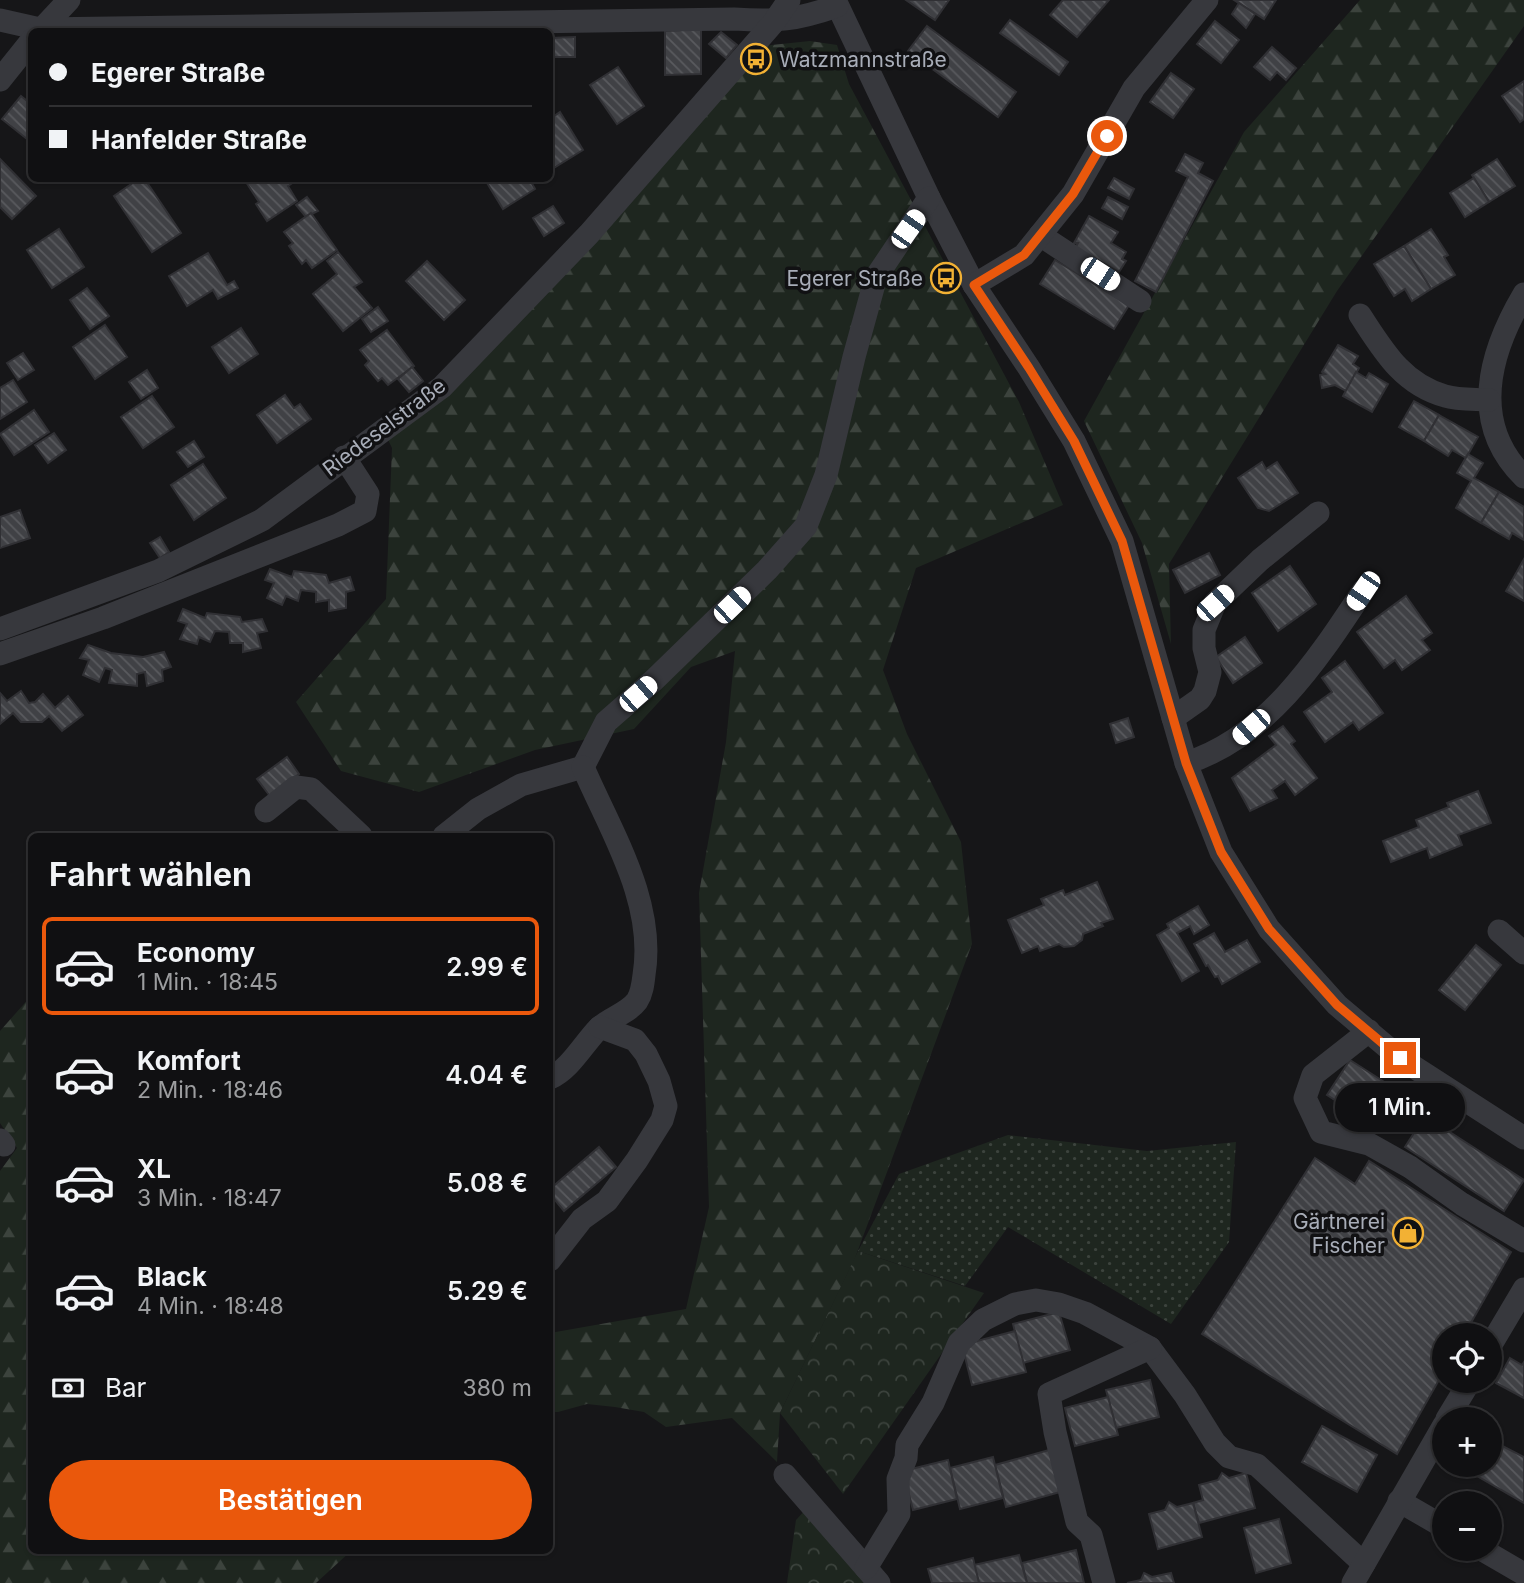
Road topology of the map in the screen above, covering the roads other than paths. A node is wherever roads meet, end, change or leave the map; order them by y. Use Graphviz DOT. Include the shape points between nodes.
graph roads {
  1 [pos="69,0"];
  2 [pos="789,0"];
  3 [pos="1207,0"];
  4 [pos="836,3"];
  5 [pos="0,20"];
  6 [pos="774,22"];
  7 [pos="43,28"];
  8 [pos="316,28"];
  9 [pos="28,31"];
  10 [pos="28,45"];
  11 [pos="0,80"];
  12 [pos="929,198"];
  13 [pos="1040,235"];
  14 [pos="974,285"];
  15 [pos="1524,294"];
  16 [pos="1140,301"];
  17 [pos="1360,315"];
  18 [pos="1489,400"];
  19 [pos="344,457"];
  20 [pos="1524,477"];
  21 [pos="1318,513"];
  22 [pos="1363,591"];
  23 [pos="0,629"];
  24 [pos="0,654"];
  25 [pos="1173,718"];
  26 [pos="1186,763"];
  27 [pos="583,767"];
  28 [pos="266,811"];
  29 [pos="357,833"];
  30 [pos="448,833"];
  31 [pos="1499,931"];
  32 [pos="1524,953"];
  33 [pos="637,1000"];
  34 [pos="600,1027"];
  35 [pos="1368,1031"];
  36 [pos="635,1040"];
  37 [pos="553,1077"];
  38 [pos="1524,1138"];
  39 [pos="1524,1241"];
  40 [pos="553,1256"];
  41 [pos="1524,1289"];
  42 [pos="1516,1321"];
  43 [pos="1502,1335"];
  44 [pos="1150,1348"];
  45 [pos="1432,1445"];
  46 [pos="785,1475"];
  47 [pos="1399,1501"];
  48 [pos="1432,1520"];
  49 [pos="1502,1561"];
  50 [pos="868,1570"];
  51 [pos="1359,1574"];
  52 [pos="1524,1574"];
  53 [pos="1104,1583"];
  1 -- 7 [label="street"];
  2 -- 6 [label="street, Riedeselstraße"];
  3 -- 13 [label="street" via="1134,88 1073,194"];
  4 -- 6 [label="street" via="808,16"];
  4 -- 12 [label="street"];
  5 -- 9 [label="street"];
  6 -- 8 [label="street" via="734,19"];
  6 -- 19 [label="street, Riedeselstraße" via="589,234 442,387"];
  10 -- 11 [label="street"];
  12 -- 14 [label="street"];
  12 -- 27 [label="street" via="876,277 826,475 806,526 741,596 606,722"];
  13 -- 14 [label="street" via="1024,255"];
  13 -- 16 [label="street"];
  14 -- 25 [label="street" via="1074,441 1122,541"];
  15 -- 18 [label="street" via="1493,360"];
  17 -- 18 [label="street" via="1390,361 1409,378 1445,396"];
  18 -- 20 [label="street" via="1493,429"];
  19 -- 23 [label="street, Riedeselstraße" via="261,520 158,571"];
  19 -- 24 [label="street" via="368,494 365,511 103,618"];
  21 -- 25 [label="street" via="1215,603 1204,630 1209,672 1205,691"];
  22 -- 26 [label="street" via="1315,664 1266,714 1237,739"];
  25 -- 26 [label="street"];
  26 -- 35 [label="street" via="1221,852 1269,929 1337,1005"];
  27 -- 30 [label="street" via="521,785"];
  27 -- 33 [label="street" via="626,861 642,911 648,952"];
  28 -- 29 [label="street" via="296,787 312,789"];
  31 -- 32 [label="street"];
  33 -- 34 [label="street"];
  33 -- 36 [label="street"];
  34 -- 36 [label="street"];
  34 -- 37 [label="street"];
  35 -- 38 [label="street" via="1400,1058"];
  35 -- 39 [label="street" via="1312,1075 1305,1098 1321,1132 1368,1144"];
  36 -- 40 [label="street" via="659,1081 666,1106 662,1119 607,1201 582,1219"];
  41 -- 42 [label="street"];
  42 -- 43 [label="street"];
  44 -- 50 [label="street" via="1085,1313 1036,1300 1014,1304 983,1320 959,1343 933,1403 907,1445 898,1479 899,1514"];
  44 -- 51 [label="street" via="1215,1443 1229,1457 1256,1465"];
  44 -- 53 [label="street" via="1049,1394 1077,1521 1091,1535"];
  45 -- 47 [label="street"];
  46 -- 50 [label="street"];
  47 -- 48 [label="street"];
  47 -- 51 [label="street"];
  49 -- 52 [label="street"];
}
